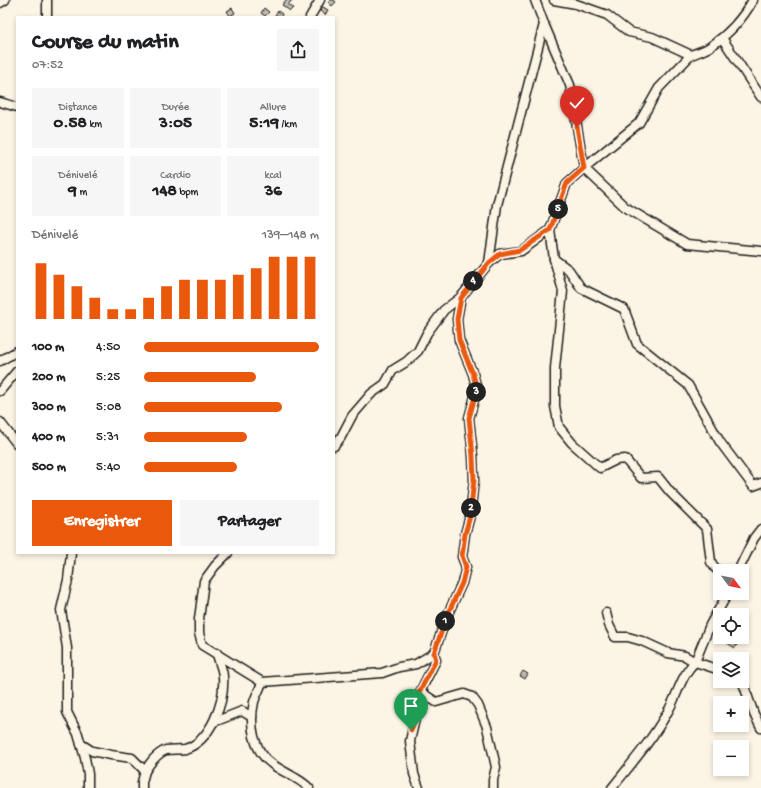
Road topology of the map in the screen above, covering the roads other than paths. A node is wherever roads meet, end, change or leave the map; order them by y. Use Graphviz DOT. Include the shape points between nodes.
graph roads {
  1 [pos="5,0"];
  2 [pos="47,0"];
  3 [pos="320,0"];
  4 [pos="536,0"];
  5 [pos="554,0"];
  6 [pos="753,0"];
  7 [pos="0,3"];
  8 [pos="47,16"];
  9 [pos="311,16"];
  10 [pos="544,24"];
  11 [pos="722,38"];
  12 [pos="691,54"];
  13 [pos="761,97"];
  14 [pos="0,102"];
  15 [pos="16,107"];
  16 [pos="584,168"];
  17 [pos="550,230"];
  18 [pos="761,251"];
  19 [pos="554,259"];
  20 [pos="489,263"];
  21 [pos="461,298"];
  22 [pos="16,352"];
  23 [pos="0,361"];
  24 [pos="16,372"];
  25 [pos="0,391"];
  26 [pos="0,422"];
  27 [pos="16,443"];
  28 [pos="335,445"];
  29 [pos="761,483"];
  30 [pos="761,529"];
  31 [pos="71,554"];
  32 [pos="227,554"];
  33 [pos="713,564"];
  34 [pos="741,564"];
  35 [pos="724,600"];
  36 [pos="606,614"];
  37 [pos="217,653"];
  38 [pos="434,653"];
  39 [pos="695,662"];
  40 [pos="713,668"];
  41 [pos="262,682"];
  42 [pos="745,688"];
  43 [pos="419,694"];
  44 [pos="252,717"];
  45 [pos="214,722"];
  46 [pos="761,728"];
  47 [pos="81,744"];
  48 [pos="145,771"];
  49 [pos="88,788"];
  50 [pos="142,788"];
  51 [pos="309,788"];
  52 [pos="419,788"];
  53 [pos="493,788"];
  54 [pos="612,788"];
  1 -- 7 [label="street"];
  2 -- 8 [label="street"];
  3 -- 9 [label="street"];
  4 -- 10 [label="street"];
  5 -- 12 [label="street" via="576,4 607,15 629,32 652,37"];
  6 -- 11 [label="street" via="744,16"];
  10 -- 16 [label="street" via="570,85"];
  10 -- 20 [label="street" via="496,205"];
  11 -- 12 [label="street" via="710,47"];
  11 -- 13 [label="street"];
  12 -- 16 [label="street" via="659,88 639,123"];
  14 -- 15 [label="street"];
  16 -- 17 [label="street" via="567,183"];
  16 -- 18 [label="street" via="625,207 687,244"];
  17 -- 19 [label="street"];
  17 -- 20 [label="street" via="520,250 500,254"];
  19 -- 29 [label="street" via="569,270 581,288 624,309 637,344 688,385 720,442 753,486"];
  19 -- 33 [label="street" via="563,291 555,368 554,406 559,427 572,443 600,468 616,460 625,459 641,478 658,478 707,529"];
  20 -- 21 [label="street"];
  21 -- 28 [label="street" via="444,310 427,333 418,351 393,370 385,384 371,394 352,416"];
  21 -- 38 [label="street" via="457,319 459,340 477,389 469,418 474,480 462,556 466,567"];
  22 -- 23 [label="street"];
  24 -- 25 [label="street"];
  26 -- 27 [label="street"];
  30 -- 34 [label="street"];
  31 -- 47 [label="street" via="61,610 66,648 67,712"];
  32 -- 37 [label="street" via="204,581 199,619 202,645"];
  35 -- 39 [label="street" via="710,625"];
  36 -- 39 [label="street" via="615,636 642,641"];
  37 -- 41 [label="street"];
  37 -- 45 [label="street" via="223,676 222,696"];
  38 -- 41 [label="street" via="416,664 382,673"];
  38 -- 43 [label="street" via="436,660"];
  39 -- 40 [label="street"];
  39 -- 54 [label="street" via="668,712"];
  41 -- 44 [label="street"];
  42 -- 46 [label="street"];
  43 -- 52 [label="street" via="413,704 415,719 410,741 414,774"];
  43 -- 53 [label="street" via="424,694 436,702 464,694 472,697 487,727 496,767"];
  44 -- 45 [label="street" via="242,711"];
  44 -- 51 [label="street" via="259,751 282,771"];
  45 -- 48 [label="street" via="198,742 185,749 166,750 155,757"];
  47 -- 48 [label="street" via="92,751 132,758"];
  47 -- 49 [label="street" via="88,774"];
  48 -- 50 [label="street"];
}
